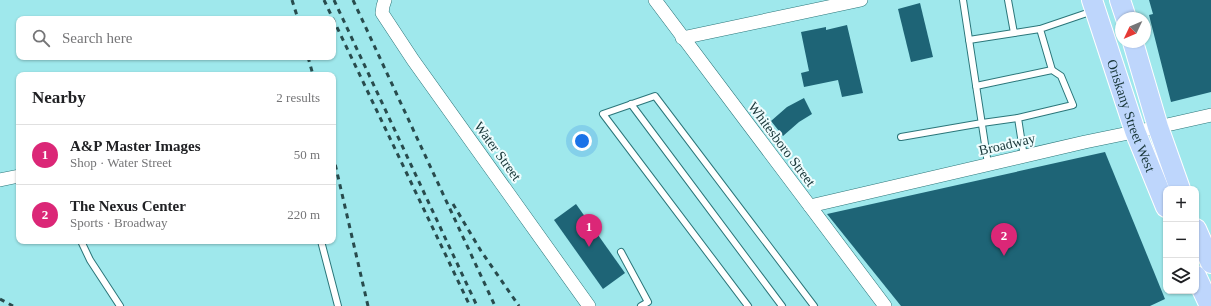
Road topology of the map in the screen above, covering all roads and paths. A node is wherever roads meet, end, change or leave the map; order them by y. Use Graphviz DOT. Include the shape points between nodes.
graph roads {
  1 [pos="385,0"];
  2 [pos="655,0"];
  3 [pos="861,0"];
  4 [pos="963,0"];
  5 [pos="1008,0"];
  6 [pos="1120,0"];
  7 [pos="1094,5"];
  8 [pos="1124,12"];
  9 [pos="1040,29"];
  10 [pos="1014,33"];
  11 [pos="682,38"];
  12 [pos="969,40"];
  13 [pos="1135,48"];
  14 [pos="1052,70"];
  15 [pos="976,86"];
  16 [pos="631,104"];
  17 [pos="1211,115"];
  18 [pos="1018,118"];
  19 [pos="982,123"];
  20 [pos="1158,127"];
  21 [pos="1135,132"];
  22 [pos="901,137"];
  23 [pos="1024,157"];
  24 [pos="988,164"];
  25 [pos="16,177"];
  26 [pos="0,180"];
  27 [pos="1179,186"];
  28 [pos="1163,200"];
  29 [pos="810,206"];
  30 [pos="1199,236"];
  31 [pos="82,244"];
  32 [pos="322,244"];
  33 [pos="620,252"];
  34 [pos="1211,263"];
  35 [pos="1199,282"];
  36 [pos="120,306"];
  37 [pos="338,306"];
  38 [pos="589,306"];
  39 [pos="641,306"];
  40 [pos="748,306"];
  41 [pos="782,306"];
  42 [pos="814,306"];
  43 [pos="885,306"];
  44 [pos="1210,306"];
  1 -- 38 [label="street, Water Street" via="382,13 413,60"];
  2 -- 11 [label="street, Whitesboro Street"];
  3 -- 11 [label="street"];
  4 -- 12 [label="lane"];
  5 -- 10 [label="lane"];
  6 -- 8 [label="main road"];
  7 -- 9 [label="lane"];
  7 -- 21 [label="main road, Oriskany Street West"];
  9 -- 10 [label="lane"];
  9 -- 14 [label="lane"];
  10 -- 12 [label="lane"];
  11 -- 29 [label="street, Whitesboro Street"];
  12 -- 15 [label="lane"];
  13 -- 20 [label="main road, Oriskany Street West"];
  14 -- 15 [label="lane"];
  14 -- 18 [label="lane" via="1061,76 1073,105"];
  15 -- 19 [label="lane"];
  16 -- 40 [label="lane" via="603,114"];
  16 -- 41 [label="lane"];
  16 -- 42 [label="lane" via="655,96"];
  17 -- 20 [label="street, Broadway"];
  18 -- 19 [label="lane"];
  18 -- 23 [label="lane"];
  19 -- 22 [label="lane"];
  19 -- 24 [label="lane"];
  20 -- 21 [label="street, Broadway"];
  20 -- 27 [label="main road, Oriskany Street West"];
  21 -- 23 [label="street, Broadway"];
  21 -- 28 [label="main road, Oriskany Street West"];
  23 -- 24 [label="street, Broadway"];
  24 -- 29 [label="street, Broadway"];
  25 -- 26 [label="street"];
  29 -- 43 [label="street, Whitesboro Street"];
  30 -- 34 [label="main road"];
  31 -- 36 [label="lane"];
  32 -- 37 [label="lane"];
  33 -- 39 [label="lane" via="648,302"];
  35 -- 44 [label="main road"];
}
